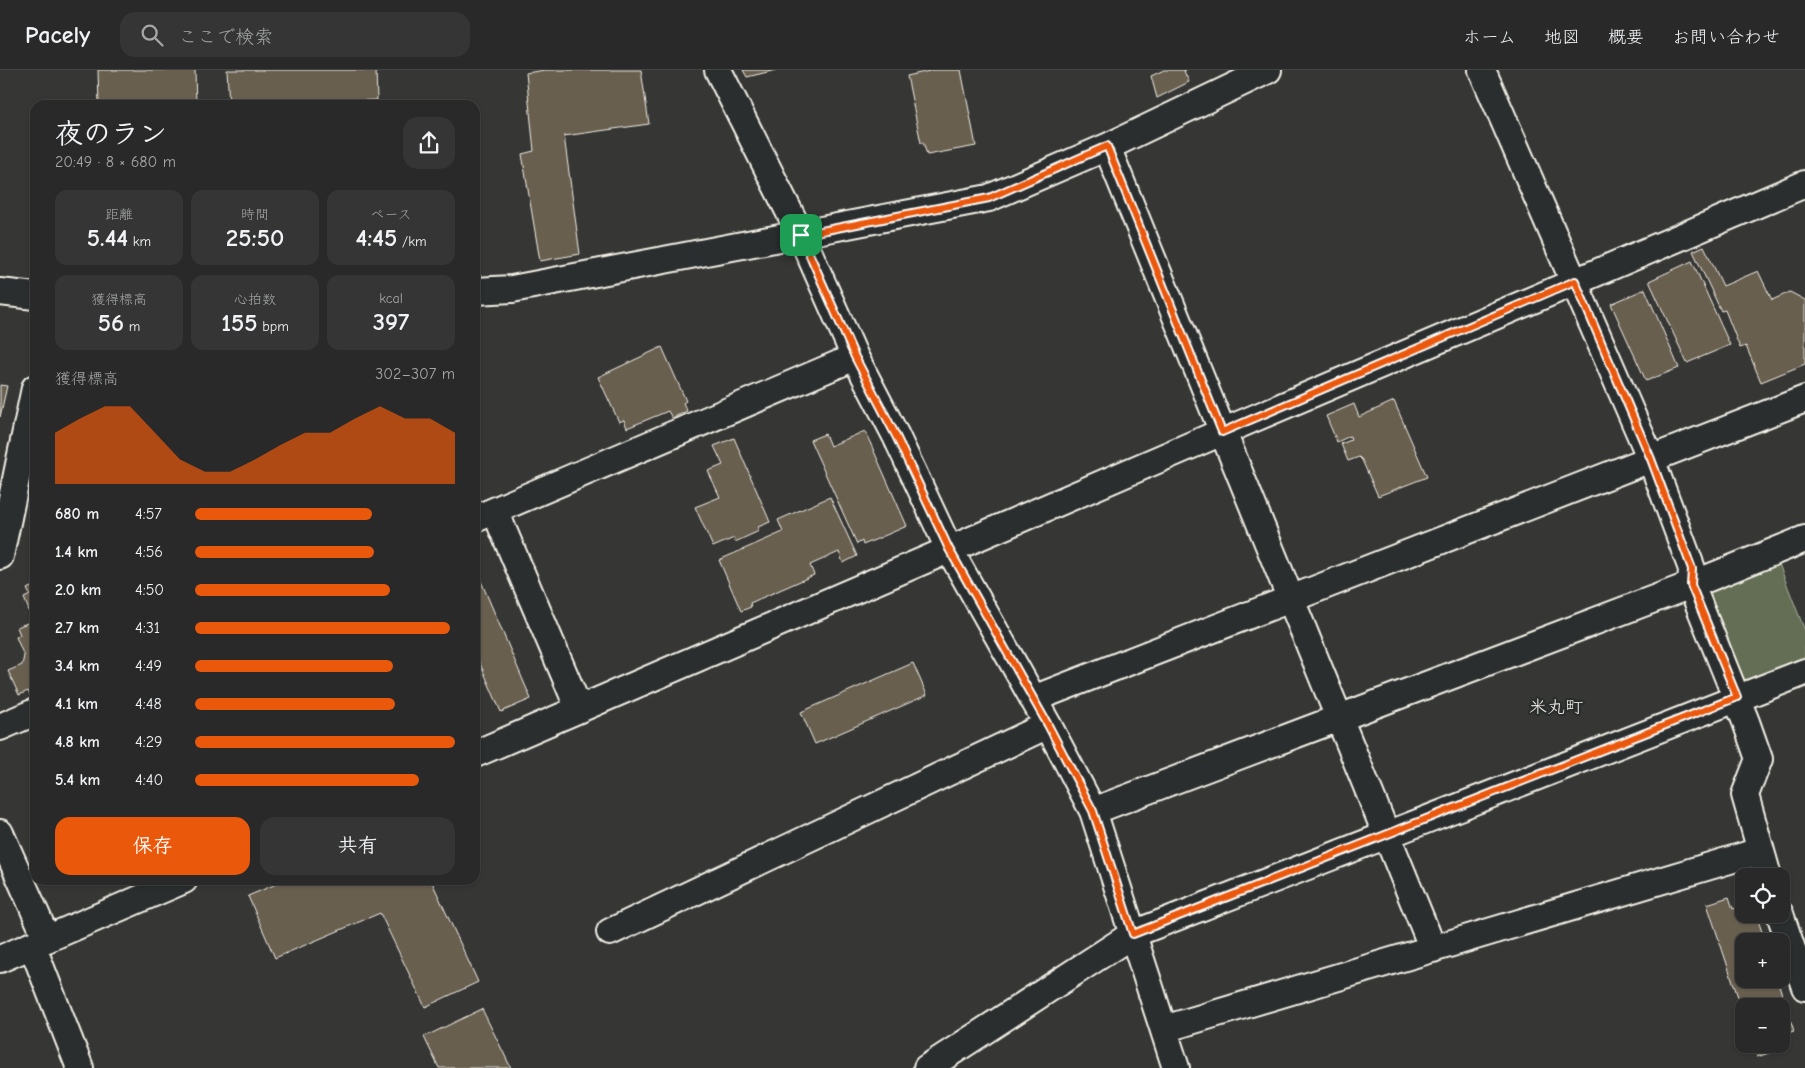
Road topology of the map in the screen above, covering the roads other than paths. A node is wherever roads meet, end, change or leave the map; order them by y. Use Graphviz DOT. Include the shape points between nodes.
graph roads {
  1 [pos="718,70"];
  2 [pos="1268,70"];
  3 [pos="1482,70"];
  4 [pos="1107,146"];
  5 [pos="1805,184"];
  6 [pos="801,235"];
  7 [pos="1575,281"];
  8 [pos="480,291"];
  9 [pos="0,292"];
  10 [pos="30,295"];
  11 [pos="855,357"];
  12 [pos="1805,399"];
  13 [pos="30,412"];
  14 [pos="1222,432"];
  15 [pos="1651,459"];
  16 [pos="485,515"];
  17 [pos="1805,539"];
  18 [pos="949,549"];
  19 [pos="0,556"];
  20 [pos="1691,585"];
  21 [pos="1290,599"];
  22 [pos="1805,672"];
  23 [pos="1737,697"];
  24 [pos="1033,699"];
  25 [pos="579,709"];
  26 [pos="30,714"];
  27 [pos="1339,718"];
  28 [pos="1048,725"];
  29 [pos="0,728"];
  30 [pos="480,752"];
  31 [pos="1093,811"];
  32 [pos="0,833"];
  33 [pos="1387,835"];
  34 [pos="1760,851"];
  35 [pos="1765,868"];
  36 [pos="172,885"];
  37 [pos="1783,923"];
  38 [pos="610,932"];
  39 [pos="1133,934"];
  40 [pos="40,942"];
  41 [pos="1433,949"];
  42 [pos="0,959"];
  43 [pos="1805,987"];
  44 [pos="1164,1029"];
  45 [pos="80,1068"];
  46 [pos="927,1068"];
  47 [pos="1176,1068"];
  1 -- 6 [label="street"];
  2 -- 4 [label="street"];
  3 -- 7 [label="street"];
  4 -- 6 [label="street" via="989,198"];
  4 -- 14 [label="street"];
  5 -- 7 [label="street"];
  6 -- 8 [label="street" via="512,289"];
  6 -- 11 [label="street"];
  7 -- 14 [label="street"];
  7 -- 15 [label="street"];
  9 -- 10 [label="street"];
  11 -- 16 [label="street"];
  11 -- 18 [label="street"];
  12 -- 15 [label="street"];
  13 -- 19 [label="street"];
  14 -- 18 [label="street"];
  14 -- 21 [label="street"];
  15 -- 20 [label="street" via="1692,569"];
  15 -- 21 [label="street"];
  16 -- 25 [label="street"];
  17 -- 20 [label="street"];
  18 -- 24 [label="street"];
  18 -- 25 [label="street"];
  20 -- 23 [label="street"];
  20 -- 27 [label="street"];
  21 -- 24 [label="street"];
  21 -- 27 [label="street"];
  22 -- 23 [label="street"];
  23 -- 33 [label="street"];
  23 -- 34 [label="street" via="1759,759 1746,794"];
  24 -- 28 [label="street"];
  25 -- 30 [label="street"];
  26 -- 29 [label="street"];
  27 -- 31 [label="street"];
  27 -- 33 [label="street"];
  28 -- 31 [label="street"];
  28 -- 38 [label="street"];
  31 -- 39 [label="street"];
  32 -- 40 [label="street"];
  33 -- 39 [label="street"];
  33 -- 41 [label="street"];
  34 -- 35 [label="street"];
  34 -- 41 [label="street"];
  36 -- 40 [label="street"];
  37 -- 43 [label="street"];
  39 -- 44 [label="street"];
  39 -- 46 [label="street"];
  40 -- 42 [label="street"];
  40 -- 45 [label="street"];
  41 -- 44 [label="street"];
  44 -- 47 [label="street"];
}
